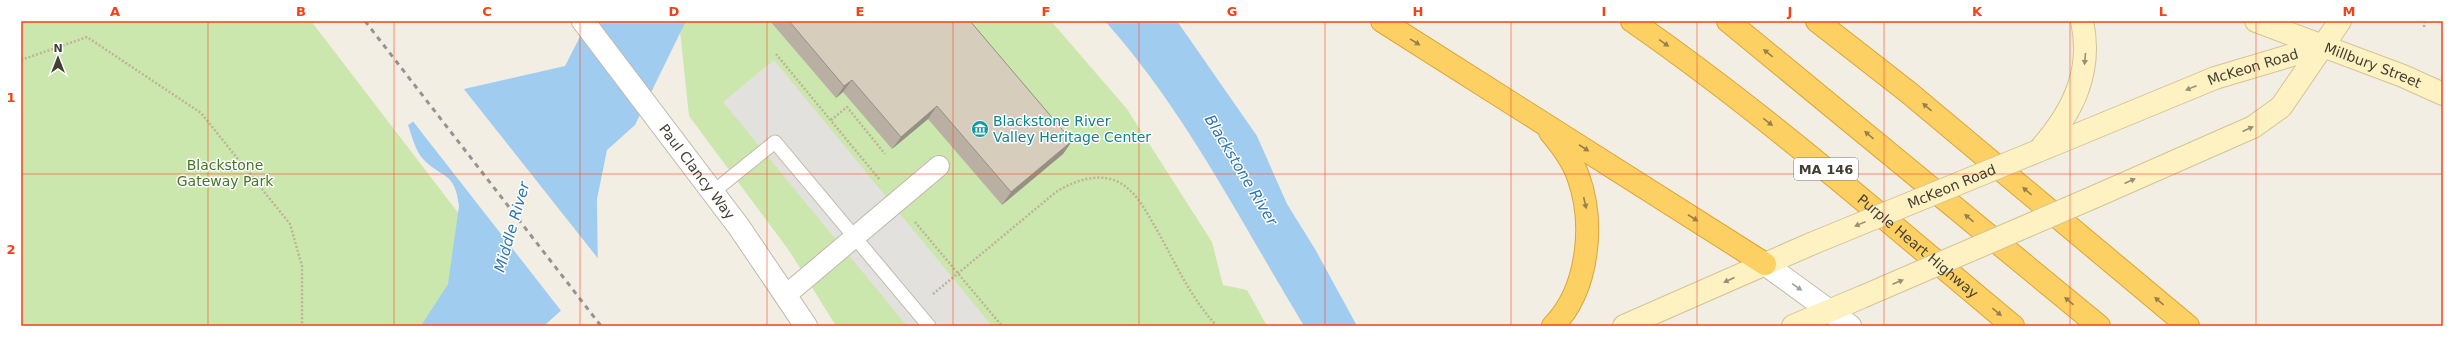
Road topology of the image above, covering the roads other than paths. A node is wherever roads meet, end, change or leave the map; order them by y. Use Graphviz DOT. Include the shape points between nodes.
graph roads {
  1 [pos="583,21"];
  2 [pos="1382,21"];
  3 [pos="1632,21"];
  4 [pos="1728,21"];
  5 [pos="1817,21"];
  6 [pos="2082,21"];
  7 [pos="2256,21"];
  8 [pos="2340,21"];
  9 [pos="2322,46"];
  10 [pos="2443,94"];
  11 [pos="1540,120"];
  12 [pos="2038,151"];
  13 [pos="939,166"];
  14 [pos="713,192"];
  15 [pos="854,237"];
  16 [pos="1765,264"];
  17 [pos="786,295"];
  18 [pos="1831,311"];
  19 [pos="806,326"];
  20 [pos="928,326"];
  21 [pos="1553,326"];
  22 [pos="1624,326"];
  23 [pos="1793,326"];
  24 [pos="1850,326"];
  25 [pos="2013,326"];
  26 [pos="2099,326"];
  27 [pos="2188,326"];
  1 -- 14 [label="street, Paul Clancy Way"];
  2 -- 11 [label="highway, one-way"];
  3 -- 25 [label="highway, Purple Heart Highway / MA 146, one-way" via="1689,60 1830,171"];
  26 -- 4 [label="highway, one-way"];
  27 -- 5 [label="highway, one-way" via="1908,92"];
  6 -- 12 [label="main road, one-way" via="2087,41 2085,66 2078,90 2057,130"];
  7 -- 9 [label="main road, Millbury Street"];
  8 -- 9 [label="main road"];
  9 -- 10 [label="main road, Millbury Street" via="2416,81"];
  9 -- 12 [label="main road, McKeon Road, one-way" via="2216,78"];
  18 -- 9 [label="main road, McKeon Road, one-way, bridge" via="2253,127 2281,107"];
  11 -- 16 [label="highway, one-way"];
  11 -- 21 [label="highway, one-way" via="1565,150 1578,175 1587,208 1586,245 1580,281 1560,319"];
  12 -- 16 [label="main road, McKeon Road, one-way, bridge"];
  13 -- 15 [label="street"];
  14 -- 15 [label="lane" via="775,142"];
  14 -- 17 [label="street, Paul Clancy Way"];
  15 -- 17 [label="street"];
  15 -- 20 [label="lane"];
  16 -- 18 [label="street, one-way"];
  16 -- 22 [label="main road, McKeon Road, one-way"];
  17 -- 19 [label="street, Paul Clancy Way"];
  18 -- 23 [label="main road, McKeon Road"];
  18 -- 24 [label="street"];
}
